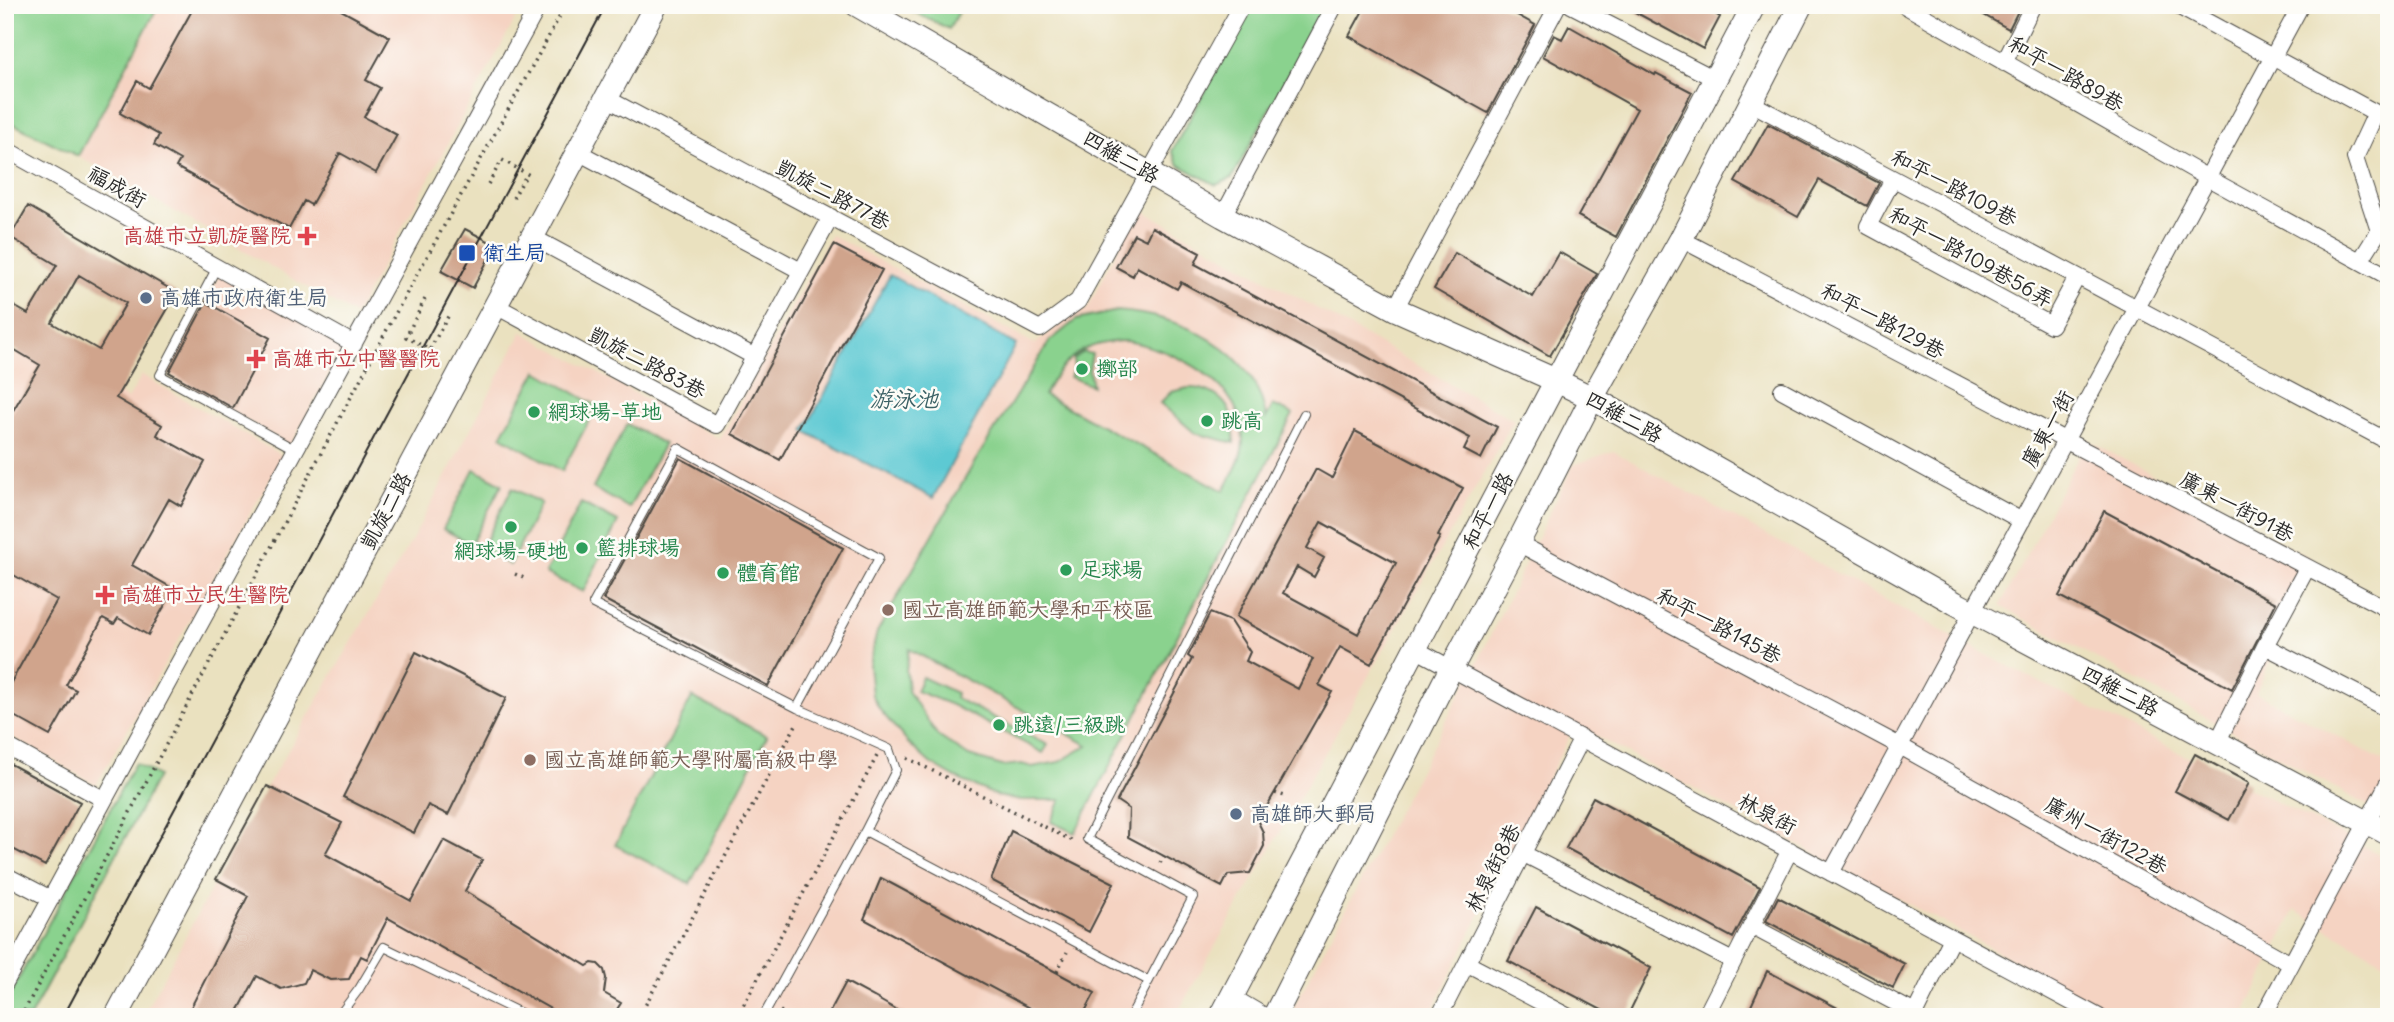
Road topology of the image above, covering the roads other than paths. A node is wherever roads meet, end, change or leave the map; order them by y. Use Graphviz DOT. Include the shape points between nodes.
graph roads {
  1 [pos="539,5"];
  2 [pos="656,5"];
  3 [pos="857,5"];
  4 [pos="1241,5"];
  5 [pos="1335,5"];
  6 [pos="1558,5"];
  7 [pos="1571,5"];
  8 [pos="1754,5"];
  9 [pos="1801,5"];
  10 [pos="1904,5"];
  11 [pos="2033,5"];
  12 [pos="2176,5"];
  13 [pos="2301,5"];
  14 [pos="2273,58"];
  15 [pos="2004,63"];
  16 [pos="1715,79"];
  17 [pos="607,98"];
  18 [pos="1751,103"];
  19 [pos="2382,116"];
  20 [pos="5,149"];
  21 [pos="578,152"];
  22 [pos="1148,173"];
  23 [pos="2208,178"];
  24 [pos="1893,179"];
  25 [pos="1223,216"];
  26 [pos="831,217"];
  27 [pos="533,237"];
  28 [pos="1681,239"];
  29 [pos="2360,261"];
  30 [pos="217,267"];
  31 [pos="801,271"];
  32 [pos="2077,277"];
  33 [pos="2389,277"];
  34 [pos="496,306"];
  35 [pos="1395,309"];
  36 [pos="2137,309"];
  37 [pos="354,344"];
  38 [pos="755,356"];
  39 [pos="1557,380"];
  40 [pos="1782,390"];
  41 [pos="1592,398"];
  42 [pos="1304,414"];
  43 [pos="2065,441"];
  44 [pos="2389,442"];
  45 [pos="297,450"];
  46 [pos="2022,521"];
  47 [pos="1518,543"];
  48 [pos="2307,568"];
  49 [pos="2389,610"];
  50 [pos="1972,612"];
  51 [pos="2265,646"];
  52 [pos="1415,649"];
  53 [pos="1451,667"];
  54 [pos="799,710"];
  55 [pos="2389,710"];
  56 [pos="1582,738"];
  57 [pos="2217,743"];
  58 [pos="5,745"];
  59 [pos="1900,746"];
  60 [pos="2389,781"];
  61 [pos="103,799"];
  62 [pos="2367,822"];
  63 [pos="865,831"];
  64 [pos="2389,834"];
  65 [pos="1790,850"];
  66 [pos="1524,854"];
  67 [pos="1831,873"];
  68 [pos="5,875"];
  69 [pos="51,899"];
  70 [pos="1751,926"];
  71 [pos="1952,938"];
  72 [pos="1733,961"];
  73 [pos="1468,964"];
  74 [pos="2291,964"];
  75 [pos="1149,981"];
  76 [pos="5,984"];
  77 [pos="1226,1007"];
  78 [pos="1914,1015"];
  79 [pos="116,1017"];
  80 [pos="338,1017"];
  81 [pos="530,1017"];
  82 [pos="763,1017"];
  83 [pos="1130,1017"];
  84 [pos="1266,1017"];
  85 [pos="1273,1017"];
  86 [pos="1439,1017"];
  87 [pos="1569,1017"];
  88 [pos="1705,1017"];
  89 [pos="2099,1017"];
  90 [pos="2263,1017"];
  1 -- 37 [label="street"];
  2 -- 17 [label="street, 凱旋二路"];
  3 -- 22 [label="street, 四維二路"];
  4 -- 22 [label="street"];
  5 -- 25 [label="street"];
  6 -- 35 [label="street"];
  7 -- 16 [label="street"];
  8 -- 16 [label="street, 和平一路"];
  9 -- 18 [label="street, 和平一路"];
  10 -- 15 [label="street, 和平一路89巷"];
  11 -- 15 [label="street"];
  12 -- 14 [label="street"];
  13 -- 14 [label="street, 廣東一街"];
  14 -- 19 [label="street"];
  14 -- 23 [label="street, 廣東一街"];
  15 -- 23 [label="street, 和平一路89巷"];
  16 -- 39 [label="street, 和平一路"];
  17 -- 21 [label="street, 凱旋二路"];
  17 -- 26 [label="street, 凱旋二路77巷"];
  18 -- 24 [label="street, 和平一路109巷"];
  18 -- 28 [label="street, 和平一路"];
  19 -- 29 [label="street" via="2355,158 2379,231"];
  20 -- 30 [label="street, 福成街"];
  21 -- 27 [label="street, 凱旋二路"];
  21 -- 31 [label="street"];
  22 -- 25 [label="street, 四維二路"];
  22 -- 26 [label="street, 凱旋二路77巷" via="1078,301 1040,329"];
  23 -- 29 [label="street, 和平一路89巷"];
  23 -- 36 [label="street, 廣東一街"];
  24 -- 32 [label="street, 和平一路109巷"];
  24 -- 32 [label="street, 和平一路109巷56弄" via="1868,226 2051,325"];
  25 -- 35 [label="street, 四維二路"];
  26 -- 31 [label="street, 凱旋二路83巷"];
  27 -- 34 [label="street, 凱旋二路"];
  27 -- 38 [label="street"];
  28 -- 41 [label="street, 和平一路"];
  28 -- 43 [label="street, 和平一路129巷"];
  29 -- 33 [label="street, 和平一路89巷"];
  30 -- 37 [label="street, 福成街"];
  30 -- 45 [label="lane" via="160,375"];
  31 -- 38 [label="street, 凱旋二路83巷"];
  32 -- 36 [label="street, 和平一路109巷"];
  34 -- 38 [label="street, 凱旋二路83巷" via="717,425"];
  34 -- 79 [label="street, 凱旋二路"];
  35 -- 39 [label="street, 四維二路"];
  36 -- 43 [label="street, 廣東一街"];
  36 -- 44 [label="street, 和平一路109巷"];
  37 -- 45 [label="street"];
  39 -- 41 [label="street, 四維二路"];
  39 -- 52 [label="street, 和平一路"];
  40 -- 46 [label="street"];
  41 -- 47 [label="street, 和平一路"];
  41 -- 50 [label="street, 四維二路"];
  42 -- 75 [label="lane" via="1087,839 1193,897"];
  43 -- 46 [label="street, 廣東一街"];
  43 -- 48 [label="street, 廣東一街91巷"];
  45 -- 61 [label="street"];
  46 -- 50 [label="street, 廣東一街"];
  47 -- 53 [label="street, 和平一路"];
  47 -- 59 [label="street, 和平一路145巷"];
  48 -- 49 [label="street, 廣東一街91巷"];
  48 -- 51 [label="street"];
  50 -- 57 [label="street, 四維二路"];
  50 -- 59 [label="street, 廣東一街"];
  51 -- 55 [label="street"];
  51 -- 57 [label="street"];
  52 -- 53 [label="street, 林泉街"];
  52 -- 77 [label="street, 和平一路"];
  53 -- 56 [label="street, 林泉街"];
  53 -- 85 [label="street, 和平一路"];
  54 -- 54 [label="lane" via="593,604 678,448 879,558"];
  54 -- 63 [label="lane" via="889,749 896,769"];
  56 -- 65 [label="street, 林泉街"];
  56 -- 66 [label="street, 林泉街8巷"];
  57 -- 62 [label="street, 四維二路"];
  58 -- 61 [label="street"];
  59 -- 67 [label="street, 廣東一街"];
  59 -- 74 [label="street, 廣州一街122巷"];
  60 -- 62 [label="street"];
  61 -- 69 [label="street"];
  62 -- 64 [label="street, 四維二路"];
  62 -- 74 [label="street"];
  63 -- 75 [label="lane"];
  63 -- 82 [label="lane"];
  65 -- 67 [label="street, 林泉街"];
  65 -- 70 [label="street"];
  66 -- 72 [label="street"];
  66 -- 73 [label="street, 林泉街8巷"];
  67 -- 71 [label="street, 林泉街"];
  68 -- 69 [label="street"];
  69 -- 76 [label="street"];
  70 -- 72 [label="street"];
  70 -- 78 [label="street"];
  71 -- 78 [label="street"];
  71 -- 89 [label="street, 林泉街"];
  72 -- 88 [label="street"];
  73 -- 86 [label="street, 林泉街8巷"];
  73 -- 87 [label="street"];
  74 -- 90 [label="street"];
  75 -- 83 [label="lane"];
  77 -- 84 [label="street"];
  80 -- 81 [label="lane" via="384,947"];
}
